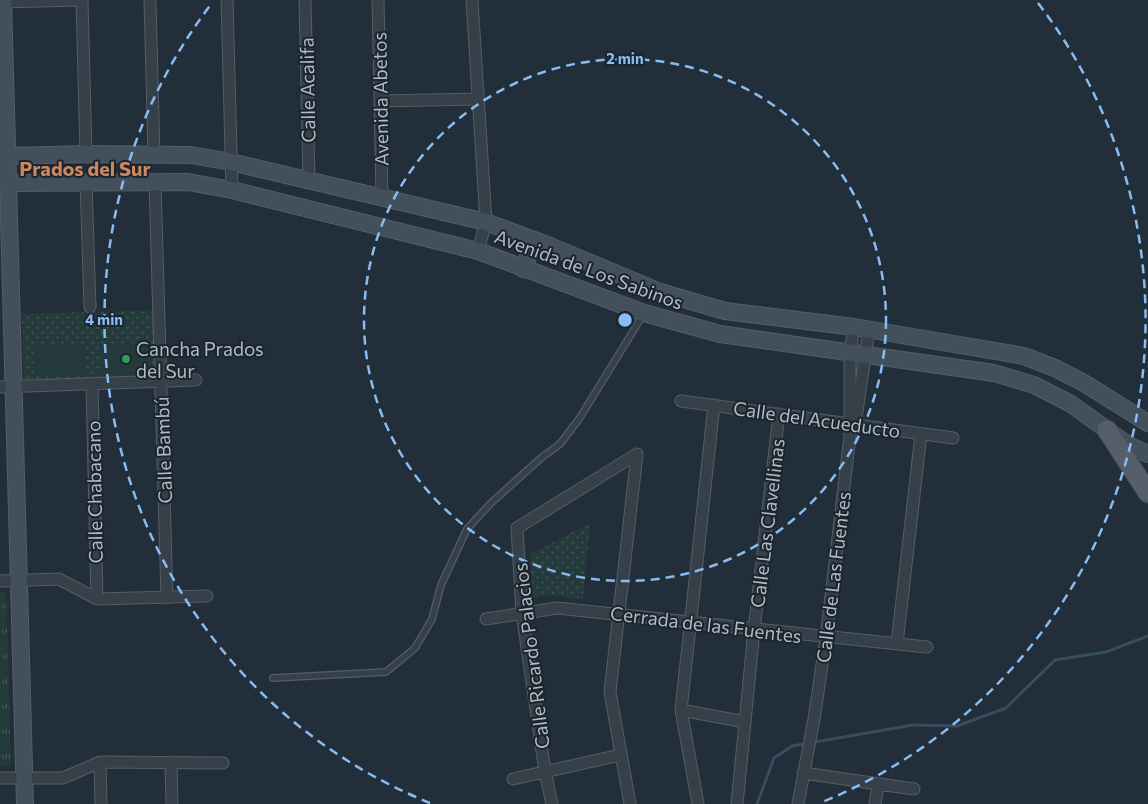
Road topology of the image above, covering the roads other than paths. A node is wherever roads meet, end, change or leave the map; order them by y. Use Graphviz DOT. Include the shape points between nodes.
graph roads {
  1 [pos="81,0"];
  2 [pos="150,0"];
  3 [pos="227,0"];
  4 [pos="304,0"];
  5 [pos="378,0"];
  6 [pos="472,0"];
  7 [pos="2,1"];
  8 [pos="478,99"];
  9 [pos="380,101"];
  10 [pos="86,154"];
  11 [pos="154,155"];
  12 [pos="4,157"];
  13 [pos="231,162"];
  14 [pos="309,181"];
  15 [pos="86,182"];
  16 [pos="155,182"];
  17 [pos="4,183"];
  18 [pos="232,190"];
  19 [pos="382,198"];
  20 [pos="486,222"];
  21 [pos="535,240"];
  22 [pos="478,251"];
  23 [pos="523,268"];
  24 [pos="90,307"];
  25 [pos="644,313"];
  26 [pos="862,329"];
  27 [pos="858,354"];
  28 [pos="196,380"];
  29 [pos="161,381"];
  30 [pos="92,384"];
  31 [pos="7,387"];
  32 [pos="681,401"];
  33 [pos="714,405"];
  34 [pos="780,414"];
  35 [pos="1148,423"];
  36 [pos="852,424"];
  37 [pos="1107,430"];
  38 [pos="921,434"];
  39 [pos="953,438"];
  40 [pos="1148,454"];
  41 [pos="1148,493"];
  42 [pos="19,580"];
  43 [pos="0,581"];
  44 [pos="207,596"];
  45 [pos="167,598"];
  46 [pos="97,600"];
  47 [pos="522,613"];
  48 [pos="618,613"];
  49 [pos="486,619"];
  50 [pos="691,622"];
  51 [pos="754,630"];
  52 [pos="826,638"];
  53 [pos="897,644"];
  54 [pos="926,647"];
  55 [pos="273,678"];
  56 [pos="681,710"];
  57 [pos="745,722"];
  58 [pos="620,755"];
  59 [pos="100,762"];
  60 [pos="171,762"];
  61 [pos="223,763"];
  62 [pos="545,772"];
  63 [pos="803,774"];
  64 [pos="25,777"];
  65 [pos="0,778"];
  66 [pos="513,779"];
  67 [pos="878,785"];
  68 [pos="914,789"];
  69 [pos="25,804"];
  70 [pos="101,804"];
  71 [pos="172,804"];
  72 [pos="552,804"];
  73 [pos="630,804"];
  74 [pos="698,804"];
  75 [pos="737,804"];
  76 [pos="798,804"];
  77 [pos="875,804"];
  1 -- 7 [label="street"];
  1 -- 10 [label="street"];
  2 -- 11 [label="street"];
  3 -- 13 [label="street"];
  4 -- 14 [label="street, Calle Acalifa"];
  5 -- 9 [label="street, Avenida Abetos"];
  6 -- 8 [label="street"];
  7 -- 12 [label="street"];
  8 -- 9 [label="street"];
  8 -- 20 [label="street"];
  9 -- 19 [label="street, Avenida Abetos"];
  10 -- 11 [label="street, Avenida de Los Sabinos"];
  10 -- 12 [label="street, Avenida de Los Sabinos"];
  11 -- 13 [label="street, Avenida de Los Sabinos" via="191,155"];
  12 -- 17 [label="street"];
  13 -- 14 [label="street, Avenida de Los Sabinos"];
  13 -- 18 [label="street"];
  14 -- 19 [label="street, Avenida de Los Sabinos"];
  15 -- 16 [label="street, Avenida de Los Sabinos"];
  15 -- 17 [label="street, Avenida de Los Sabinos"];
  15 -- 24 [label="street"];
  16 -- 18 [label="street, Avenida de Los Sabinos" via="188,182"];
  16 -- 29 [label="street, Calle Bambú"];
  17 -- 31 [label="street"];
  18 -- 22 [label="street, Avenida de Los Sabinos"];
  19 -- 20 [label="street, Avenida de Los Sabinos"];
  20 -- 21 [label="street, Avenida de Los Sabinos"];
  20 -- 22 [label="street"];
  21 -- 23 [label="street"];
  21 -- 26 [label="street, Avenida de Los Sabinos" via="660,292 725,311"];
  22 -- 23 [label="street, Avenida de Los Sabinos"];
  23 -- 25 [label="street, Avenida de Los Sabinos"];
  25 -- 27 [label="street, Avenida de Los Sabinos" via="720,334"];
  25 -- 55 [label="lane" via="560,444 491,503 467,530 441,585 432,619 415,648 386,672"];
  26 -- 27 [label="street"];
  26 -- 35 [label="street, Avenida de Los Sabinos" via="1024,356 1070,376"];
  27 -- 36 [label="street"];
  27 -- 37 [label="street, Avenida de Los Sabinos" via="994,373 1026,383 1071,404"];
  28 -- 29 [label="street"];
  29 -- 30 [label="street"];
  29 -- 45 [label="street, Calle Bambú"];
  30 -- 31 [label="street"];
  30 -- 46 [label="street, Calle Chabacano"];
  31 -- 42 [label="street"];
  32 -- 33 [label="street, Calle del Acueducto"];
  33 -- 34 [label="street, Calle del Acueducto"];
  33 -- 50 [label="street"];
  34 -- 36 [label="street, Calle del Acueducto"];
  34 -- 51 [label="street, Calle Las Clavellinas"];
  36 -- 38 [label="street, Calle del Acueducto"];
  36 -- 52 [label="street, Calle de Las Fuentes"];
  37 -- 40 [label="street, Avenida de Los Sabinos"];
  37 -- 41 [label="main road"];
  38 -- 39 [label="street, Calle del Acueducto"];
  38 -- 53 [label="street"];
  42 -- 43 [label="street"];
  42 -- 46 [label="street" via="60,579"];
  42 -- 64 [label="street"];
  44 -- 45 [label="street"];
  45 -- 46 [label="street"];
  47 -- 48 [label="street, Cerrada de las Fuentes" via="557,608"];
  47 -- 48 [label="street, Calle Ricardo Palacios" via="517,528 637,454"];
  47 -- 49 [label="street, Cerrada de las Fuentes"];
  47 -- 62 [label="street, Calle Ricardo Palacios"];
  48 -- 50 [label="street, Cerrada de las Fuentes"];
  48 -- 58 [label="street" via="610,692"];
  50 -- 51 [label="street, Cerrada de las Fuentes"];
  50 -- 56 [label="street"];
  51 -- 52 [label="street, Cerrada de las Fuentes"];
  51 -- 57 [label="street, Calle Las Clavellinas"];
  52 -- 53 [label="street, Cerrada de las Fuentes"];
  52 -- 63 [label="street, Calle de Las Fuentes"];
  53 -- 54 [label="street, Cerrada de las Fuentes"];
  56 -- 57 [label="street"];
  56 -- 74 [label="street"];
  57 -- 75 [label="street, Calle Las Clavellinas"];
  58 -- 62 [label="street"];
  58 -- 73 [label="street"];
  59 -- 60 [label="street"];
  59 -- 64 [label="street" via="63,778"];
  59 -- 70 [label="street"];
  60 -- 61 [label="street"];
  60 -- 71 [label="street"];
  62 -- 66 [label="street"];
  62 -- 72 [label="street, Calle Ricardo Palacios"];
  63 -- 67 [label="street"];
  63 -- 76 [label="street"];
  64 -- 65 [label="street"];
  64 -- 69 [label="street"];
  67 -- 68 [label="street"];
  67 -- 77 [label="street"];
}
